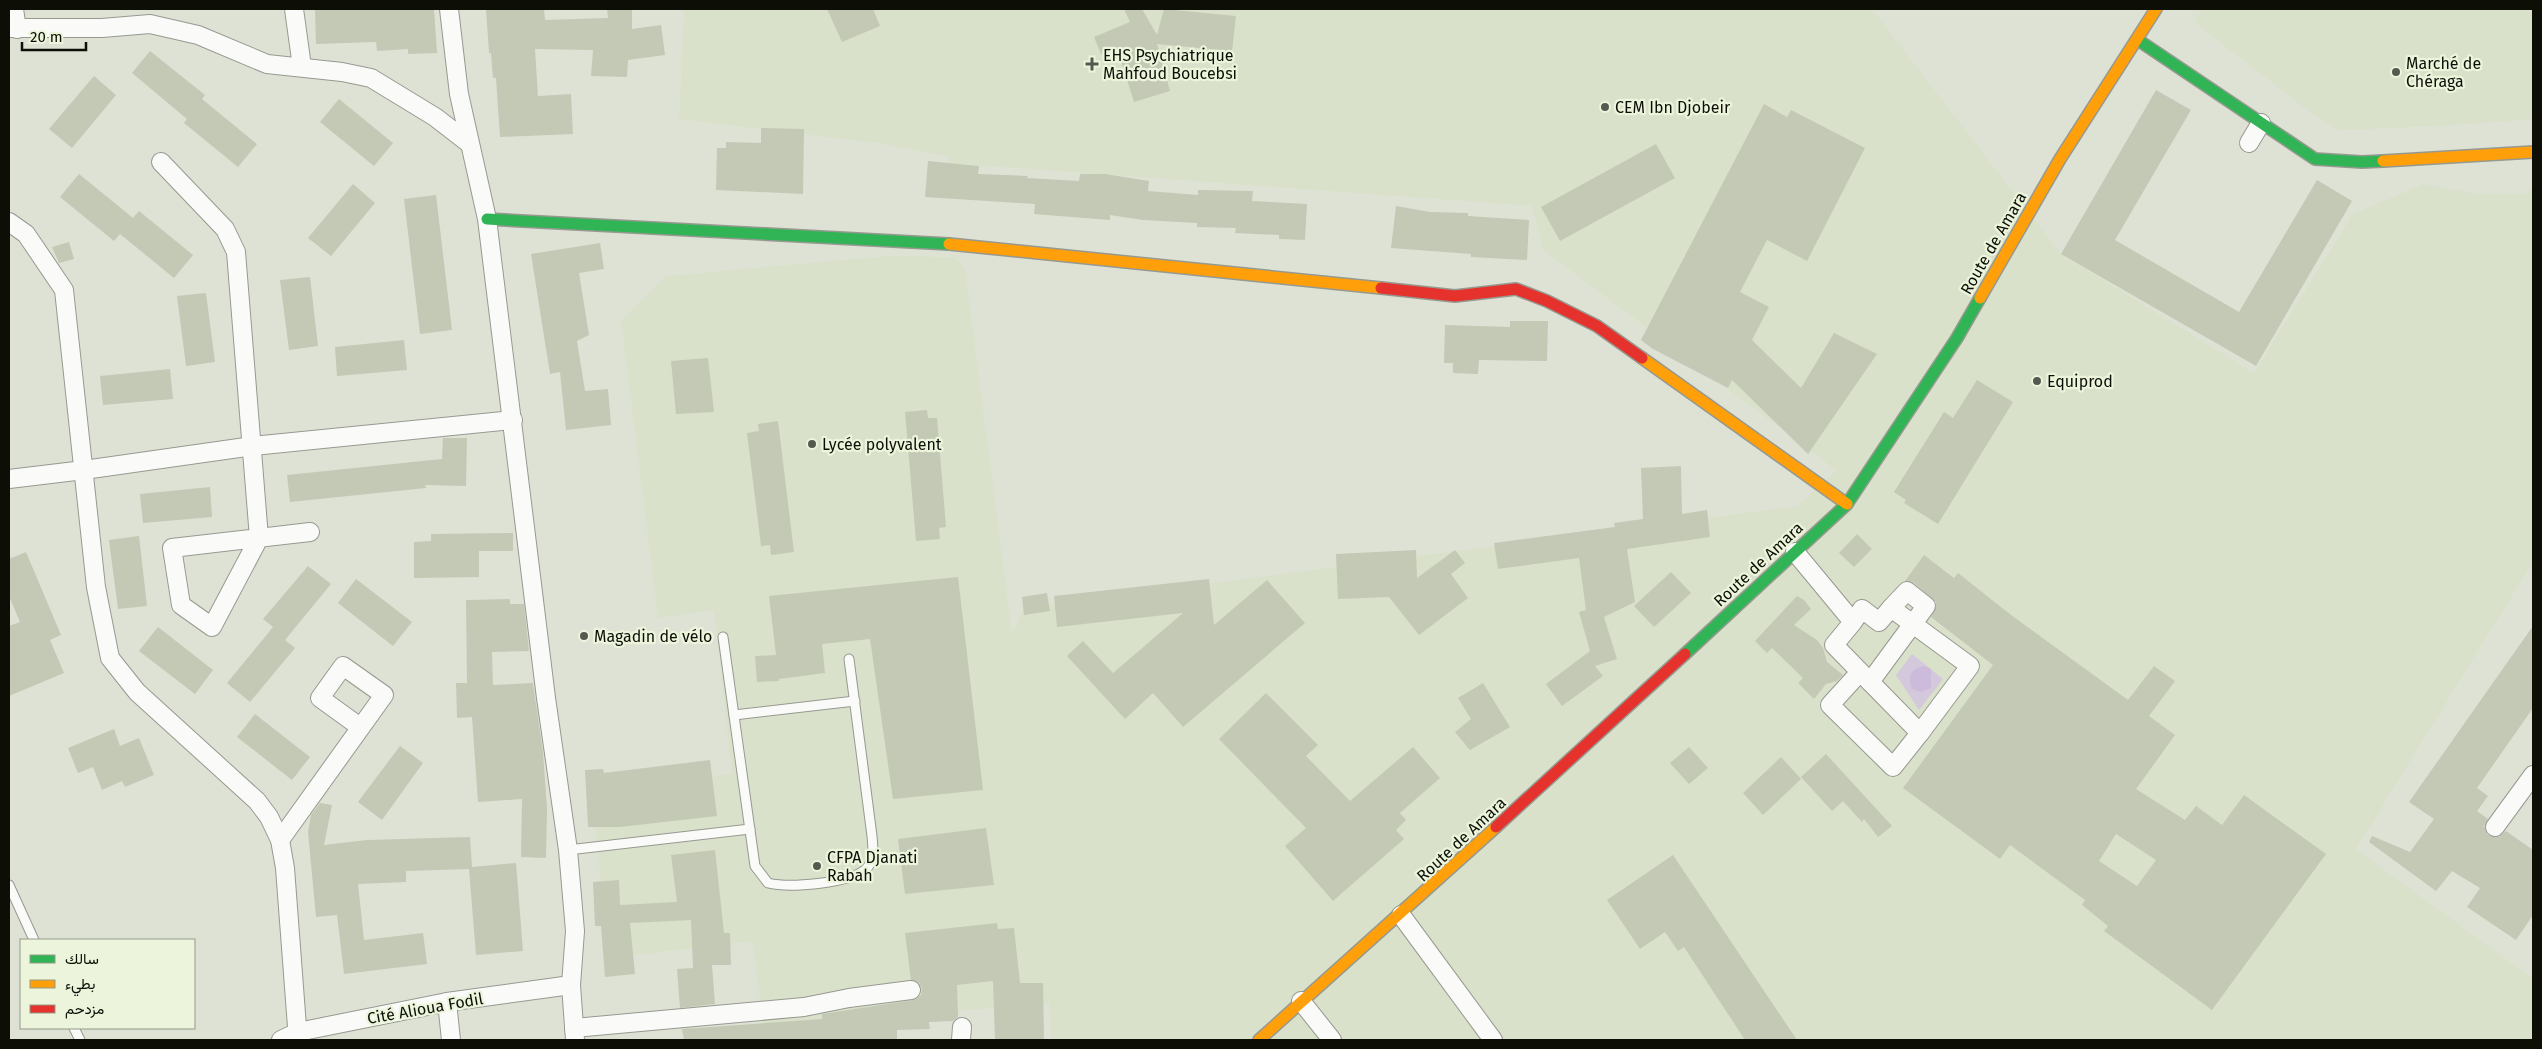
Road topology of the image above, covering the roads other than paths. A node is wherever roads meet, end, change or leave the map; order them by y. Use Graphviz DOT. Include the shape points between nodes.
graph roads {
  1 [pos="14,9"];
  2 [pos="294,9"];
  3 [pos="449,9"];
  4 [pos="2156,9"];
  5 [pos="149,16"];
  6 [pos="13,28"];
  7 [pos="2138,40"];
  8 [pos="302,67"];
  9 [pos="2261,123"];
  10 [pos="2249,143"];
  11 [pos="470,144"];
  12 [pos="2533,152"];
  13 [pos="161,162"];
  14 [pos="487,219"];
  15 [pos="9,222"];
  16 [pos="514,420"];
  17 [pos="253,446"];
  18 [pos="84,470"];
  19 [pos="9,479"];
  20 [pos="1847,504"];
  21 [pos="310,532"];
  22 [pos="259,538"];
  23 [pos="1795,552"];
  24 [pos="1853,622"];
  25 [pos="1914,624"];
  26 [pos="723,637"];
  27 [pos="849,659"];
  28 [pos="1865,677"];
  29 [pos="855,701"];
  30 [pos="734,715"];
  31 [pos="360,727"];
  32 [pos="1920,732"];
  33 [pos="2533,775"];
  34 [pos="2495,827"];
  35 [pos="750,829"];
  36 [pos="280,840"];
  37 [pos="568,850"];
  38 [pos="9,885"];
  39 [pos="1401,915"];
  40 [pos="34,939"];
  41 [pos="571,985"];
  42 [pos="911,990"];
  43 [pos="1301,1001"];
  44 [pos="447,1002"];
  45 [pos="574,1034"];
  46 [pos="298,1036"];
  47 [pos="281,1040"];
  48 [pos="451,1040"];
  49 [pos="1259,1040"];
  50 [pos="1332,1040"];
  51 [pos="1492,1040"];
  1 -- 6 [label="street"];
  2 -- 8 [label="street"];
  3 -- 11 [label="street" via="459,94"];
  4 -- 7 [label="street, Route de Amara"];
  5 -- 6 [label="street" via="102,28"];
  5 -- 8 [label="street" via="268,64"];
  7 -- 9 [label="street"];
  7 -- 20 [label="street, Route de Amara" via="2060,159 1957,338"];
  8 -- 11 [label="street" via="371,78 436,117"];
  9 -- 10 [label="street"];
  9 -- 12 [label="street" via="2315,159 2362,162"];
  11 -- 14 [label="street"];
  13 -- 17 [label="street" via="225,229 236,252"];
  14 -- 16 [label="street"];
  14 -- 20 [label="street" via="923,241 1455,296 1516,289 1598,326"];
  15 -- 18 [label="street" via="26,234 64,290"];
  16 -- 17 [label="street"];
  16 -- 37 [label="street" via="546,698"];
  17 -- 18 [label="street"];
  17 -- 22 [label="street"];
  18 -- 19 [label="street"];
  18 -- 36 [label="street" via="96,587 110,658 137,692 257,801"];
  20 -- 23 [label="street, Route de Amara"];
  21 -- 22 [label="street"];
  22 -- 22 [label="street" via="212,628 181,605 172,548"];
  23 -- 24 [label="street"];
  23 -- 39 [label="street, Route de Amara"];
  24 -- 25 [label="street" via="1862,609 1879,622 1907,591 1926,606"];
  24 -- 28 [label="street" via="1834,645"];
  25 -- 28 [label="street"];
  25 -- 32 [label="street" via="1970,666"];
  26 -- 30 [label="lane"];
  27 -- 29 [label="lane"];
  28 -- 32 [label="street"];
  28 -- 32 [label="street" via="1830,705 1893,767"];
  29 -- 30 [label="lane"];
  29 -- 35 [label="lane" via="872,836 873,858 866,869 849,878 782,886 768,883 755,866"];
  30 -- 35 [label="lane"];
  31 -- 36 [label="street"];
  33 -- 34 [label="street"];
  35 -- 37 [label="lane"];
  36 -- 46 [label="street"];
  37 -- 41 [label="street" via="575,931"];
  38 -- 40 [label="lane"];
  39 -- 43 [label="street, Route de Amara"];
  39 -- 51 [label="street"];
  41 -- 44 [label="street, Cité Alioua Fodil"];
  41 -- 45 [label="street"];
  42 -- 45 [label="street" via="804,1007"];
  43 -- 49 [label="street, Route de Amara"];
  43 -- 50 [label="street"];
  44 -- 46 [label="street, Cité Alioua Fodil"];
  44 -- 48 [label="street"];
  46 -- 47 [label="street, Cité Alioua Fodil"];
}
